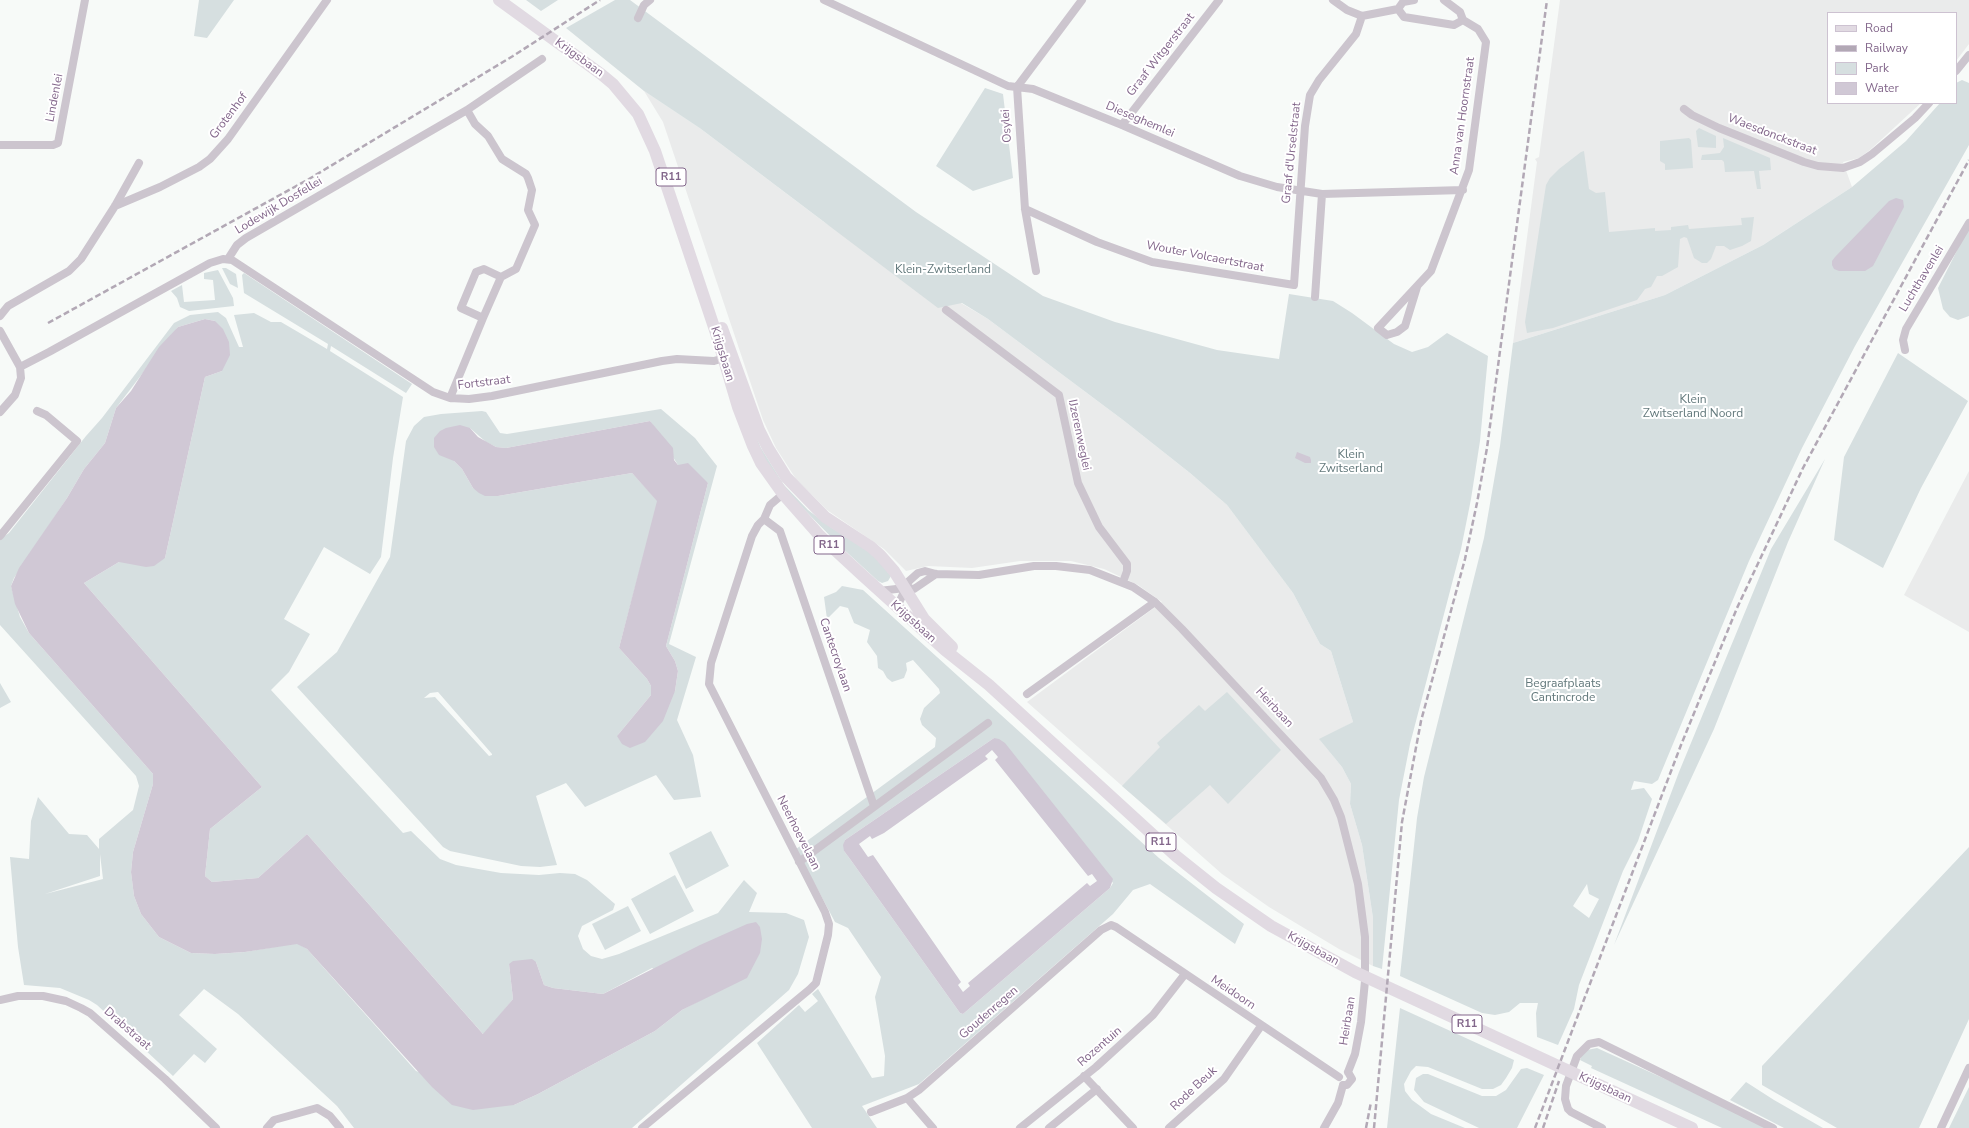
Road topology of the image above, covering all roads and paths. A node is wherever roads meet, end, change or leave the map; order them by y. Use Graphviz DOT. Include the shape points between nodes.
graph roads {
  1 [pos="85,0"];
  2 [pos="327,0"];
  3 [pos="499,0"];
  4 [pos="511,0"];
  5 [pos="650,0"];
  6 [pos="824,0"];
  7 [pos="1082,0"];
  8 [pos="1219,0"];
  9 [pos="1333,0"];
  10 [pos="1414,0"];
  11 [pos="1444,0"];
  12 [pos="1398,9"];
  13 [pos="1362,16"];
  14 [pos="638,18"];
  15 [pos="1463,20"];
  16 [pos="539,24"];
  17 [pos="1969,55"];
  18 [pos="542,59"];
  19 [pos="1957,70"];
  20 [pos="1017,87"];
  21 [pos="1928,104"];
  22 [pos="1684,109"];
  23 [pos="467,110"];
  24 [pos="1122,125"];
  25 [pos="0,145"];
  26 [pos="139,164"];
  27 [pos="1463,190"];
  28 [pos="1300,192"];
  29 [pos="1322,194"];
  30 [pos="115,206"];
  31 [pos="1025,209"];
  32 [pos="1969,223"];
  33 [pos="228,259"];
  34 [pos="1036,271"];
  35 [pos="501,277"];
  36 [pos="1294,285"];
  37 [pos="1418,287"];
  38 [pos="1316,297"];
  39 [pos="946,310"];
  40 [pos="0,316"];
  41 [pos="483,318"];
  42 [pos="0,331"];
  43 [pos="1905,350"];
  44 [pos="727,357"];
  45 [pos="20,366"];
  46 [pos="450,398"];
  47 [pos="37,410"];
  48 [pos="0,412"];
  49 [pos="783,494"];
  50 [pos="764,519"];
  51 [pos="0,536"];
  52 [pos="1123,582"];
  53 [pos="904,588"];
  54 [pos="879,591"];
  55 [pos="1155,602"];
  56 [pos="897,607"];
  57 [pos="989,685"];
  58 [pos="1027,694"];
  59 [pos="988,723"];
  60 [pos="874,806"];
  61 [pos="799,862"];
  62 [pos="1116,927"];
  63 [pos="1184,974"];
  64 [pos="0,1000"];
  65 [pos="1261,1026"];
  66 [pos="1969,1068"];
  67 [pos="1348,1072"];
  68 [pos="1084,1076"];
  69 [pos="1339,1077"];
  70 [pos="1343,1085"];
  71 [pos="1097,1089"];
  72 [pos="906,1098"];
  73 [pos="871,1112"];
  74 [pos="216,1128"];
  75 [pos="267,1128"];
  76 [pos="340,1128"];
  77 [pos="642,1128"];
  78 [pos="933,1128"];
  79 [pos="1020,1128"];
  80 [pos="1049,1128"];
  81 [pos="1133,1128"];
  82 [pos="1169,1128"];
  83 [pos="1324,1128"];
  84 [pos="1602,1128"];
  85 [pos="1692,1128"];
  86 [pos="1774,1128"];
  87 [pos="1942,1128"];
  1 -- 25 [label="street, Lindenlei" via="58,144"];
  2 -- 30 [label="street, Grotenhof" via="228,140 210,159 193,170"];
  3 -- 16 [label="main road, Krijgsbaan / R11"];
  4 -- 16 [label="main road, Krijgsbaan / R11"];
  5 -- 14 [label="street" via="644,5"];
  6 -- 20 [label="street, Dieseghemlei" via="1008,86"];
  7 -- 20 [label="street"];
  8 -- 24 [label="street, Graaf Witgerstraat"];
  9 -- 13 [label="street"];
  10 -- 12 [label="street" via="1404,2"];
  11 -- 15 [label="street, Anna van Hoornstraat" via="1460,12"];
  12 -- 13 [label="street"];
  12 -- 15 [label="street" via="1404,17 1454,25"];
  13 -- 28 [label="street, Graaf d'Urselstraat" via="1356,34 1310,95"];
  15 -- 27 [label="street, Anna van Hoornstraat" via="1478,29 1486,42 1469,170"];
  16 -- 44 [label="main road, Krijgsbaan / R11" via="614,84 638,114 649,136 716,333"];
  17 -- 19 [label="street"];
  18 -- 23 [label="street, Lodewijk Dosfellei"];
  20 -- 24 [label="street, Dieseghemlei" via="1033,89"];
  20 -- 31 [label="street, Osylei"];
  21 -- 22 [label="street, Waesdonckstraat" via="1872,154 1843,168 1804,162 1724,130"];
  23 -- 33 [label="street, Lodewijk Dosfellei" via="246,238 237,245"];
  23 -- 35 [label="street" via="475,124 488,136 502,160 526,174 532,186 528,210 535,225 516,269"];
  24 -- 28 [label="street, Dieseghemlei" via="1240,176"];
  26 -- 30 [label="street"];
  27 -- 29 [label="street, Dieseghemlei"];
  27 -- 37 [label="street, Anna van Hoornstraat" via="1431,271"];
  28 -- 29 [label="street, Dieseghemlei"];
  28 -- 36 [label="street, Graaf d'Urselstraat"];
  29 -- 38 [label="street"];
  30 -- 40 [label="street" via="81,259 69,272 8,306"];
  31 -- 34 [label="street, Osylei"];
  31 -- 36 [label="street, Wouter Volcaertstraat" via="1097,242 1152,262"];
  32 -- 43 [label="street, Luchthavenlei" via="1906,329 1903,340"];
  33 -- 45 [label="street" via="210,263"];
  33 -- 46 [label="street, Fortstraat" via="433,392"];
  35 -- 41 [label="street"];
  35 -- 41 [label="street" via="484,269 476,272 461,308"];
  37 -- 37 [label="street, Anna van Hoornstraat" via="1398,307 1378,328 1387,335 1405,326"];
  39 -- 52 [label="street, IJzerenweglei" via="1059,395 1078,483 1098,527 1127,564"];
  41 -- 46 [label="street"];
  42 -- 45 [label="street"];
  44 -- 46 [label="street, Fortstraat" via="714,361 662,361 492,396"];
  44 -- 49 [label="main road, Krijgsbaan / R11" via="753,446 761,463"];
  44 -- 53 [label="main road, Krijgsbaan / R11" via="759,430 786,477 824,517 871,547 894,571"];
  45 -- 48 [label="street" via="22,378 18,390"];
  47 -- 51 [label="street" via="77,441"];
  49 -- 50 [label="street, Neerhoevelaan" via="770,505"];
  49 -- 54 [label="main road, Krijgsbaan / R11" via="820,536"];
  50 -- 60 [label="street, Cantecroylaan" via="780,531"];
  50 -- 61 [label="street, Neerhoevelaan" via="758,525 750,543 709,670 709,684"];
  52 -- 53 [label="street, Heirbaan" via="1090,570 1034,566 979,575 936,574 914,588"];
  52 -- 55 [label="street, Heirbaan"];
  53 -- 54 [label="street, Heirbaan"];
  53 -- 56 [label="street"];
  53 -- 57 [label="main road, Krijgsbaan / R11" via="924,620"];
  54 -- 56 [label="main road, Krijgsbaan / R11"];
  55 -- 58 [label="street"];
  55 -- 67 [label="street, Heirbaan" via="1321,778 1341,817 1353,860 1365,937 1365,981 1361,1022 1355,1054"];
  56 -- 57 [label="main road, Krijgsbaan / R11"];
  57 -- 85 [label="main road, Krijgsbaan / R11" via="1196,872 1271,926 1355,972"];
  59 -- 60 [label="street"];
  60 -- 61 [label="street"];
  61 -- 77 [label="street, Neerhoevelaan" via="829,924 816,983"];
  62 -- 63 [label="street, Meidoorn"];
  62 -- 72 [label="street, Goudenregen" via="1111,925 1101,930 925,1085"];
  63 -- 65 [label="street, Meidoorn"];
  63 -- 68 [label="street, Rozentuin" via="1153,1015"];
  64 -- 74 [label="street, Drabstraat" via="18,996 43,996 66,1001 90,1013"];
  65 -- 69 [label="street, Meidoorn"];
  65 -- 82 [label="street, Rode Beuk" via="1224,1079"];
  66 -- 87 [label="street"];
  67 -- 69 [label="street"];
  67 -- 70 [label="street" via="1352,1079 1350,1083"];
  68 -- 71 [label="street"];
  68 -- 79 [label="street, Rozentuin"];
  69 -- 70 [label="street"];
  70 -- 83 [label="street" via="1338,1103"];
  71 -- 80 [label="street"];
  71 -- 81 [label="street"];
  72 -- 73 [label="street, Goudenregen"];
  72 -- 78 [label="street"];
  75 -- 76 [label="street" via="274,1120 317,1108 330,1116"];
  84 -- 86 [label="street" via="1571,1112 1565,1100 1566,1086 1577,1056 1589,1044 1599,1042"];
}
